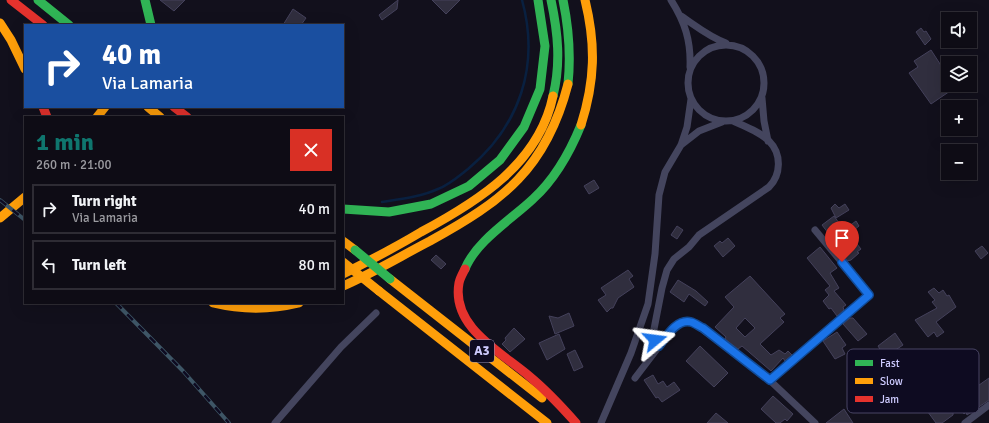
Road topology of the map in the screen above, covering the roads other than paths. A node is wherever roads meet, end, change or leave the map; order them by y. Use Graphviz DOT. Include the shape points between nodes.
graph roads {
  1 [pos="11,0"];
  2 [pos="38,0"];
  3 [pos="145,0"];
  4 [pos="538,0"];
  5 [pos="551,0"];
  6 [pos="563,0"];
  7 [pos="585,0"];
  8 [pos="671,0"];
  9 [pos="681,16"];
  10 [pos="0,23"];
  11 [pos="42,24"];
  12 [pos="68,24"];
  13 [pos="151,24"];
  14 [pos="730,45"];
  15 [pos="24,67"];
  16 [pos="690,70"];
  17 [pos="762,96"];
  18 [pos="691,99"];
  19 [pos="104,108"];
  20 [pos="149,108"];
  21 [pos="175,108"];
  22 [pos="97,116"];
  23 [pos="159,116"];
  24 [pos="187,116"];
  25 [pos="723,121"];
  26 [pos="733,121"];
  27 [pos="768,141"];
  28 [pos="681,145"];
  29 [pos="24,198"];
  30 [pos="344,209"];
  31 [pos="0,218"];
  32 [pos="816,230"];
  33 [pos="344,242"];
  34 [pos="344,263"];
  35 [pos="344,274"];
  36 [pos="344,286"];
  37 [pos="220,304"];
  38 [pos="294,304"];
  39 [pos="376,313"];
  40 [pos="659,346"];
  41 [pos="635,378"];
  42 [pos="770,380"];
  43 [pos="989,405"];
  44 [pos="979,412"];
  45 [pos="978,413"];
  46 [pos="275,423"];
  47 [pos="547,423"];
  48 [pos="574,423"];
  49 [pos="602,423"];
  50 [pos="815,423"];
  51 [pos="965,423"];
  1 -- 11 [label="main road"];
  2 -- 12 [label="main road"];
  3 -- 13 [label="main road"];
  4 -- 30 [label="main road" via="545,37 543,74 526,126 506,154 476,181 439,201 406,211 388,213"];
  5 -- 35 [label="main road" via="559,34 556,86 545,123 520,161 477,200 382,255"];
  6 -- 36 [label="main road" via="570,34 569,82 557,121 533,162 495,201 476,214 393,262"];
  7 -- 48 [label="main road" via="590,21 593,59 589,102 582,124 562,163 550,179 534,198 469,259 463,270 459,294 463,313 475,331 529,376"];
  8 -- 9 [label="street"];
  9 -- 14 [label="street" via="715,40"];
  9 -- 16 [label="street" via="689,40"];
  10 -- 15 [label="main road"];
  14 -- 16 [label="street" via="720,45 706,50 694,61"];
  14 -- 17 [label="street" via="740,47 756,59 764,77"];
  16 -- 18 [label="street" via="687,80"];
  17 -- 26 [label="street" via="751,112"];
  17 -- 27 [label="street"];
  18 -- 25 [label="street" via="704,115 713,120"];
  18 -- 28 [label="street" via="687,127"];
  19 -- 22 [label="main road"];
  20 -- 23 [label="main road"];
  21 -- 24 [label="main road"];
  25 -- 26 [label="street"];
  25 -- 28 [label="street" via="699,131"];
  26 -- 27 [label="street" via="746,126"];
  27 -- 40 [label="street" via="774,149 778,164 774,181 760,194 699,235 674,259 667,270 654,329 655,340"];
  28 -- 49 [label="street" via="665,172 659,195 648,304"];
  29 -- 31 [label="main road"];
  32 -- 42 [label="street" via="869,295"];
  33 -- 48 [label="main road, A3, bridge"];
  34 -- 47 [label="main road, A3, bridge"];
  37 -- 38 [label="main road" via="249,308 273,308"];
  39 -- 46 [label="street" via="341,346"];
  40 -- 41 [label="street"];
  40 -- 42 [label="street" via="682,322 691,322 703,328"];
  42 -- 50 [label="street"];
  43 -- 44 [label="street"];
  45 -- 51 [label="street"];
}
